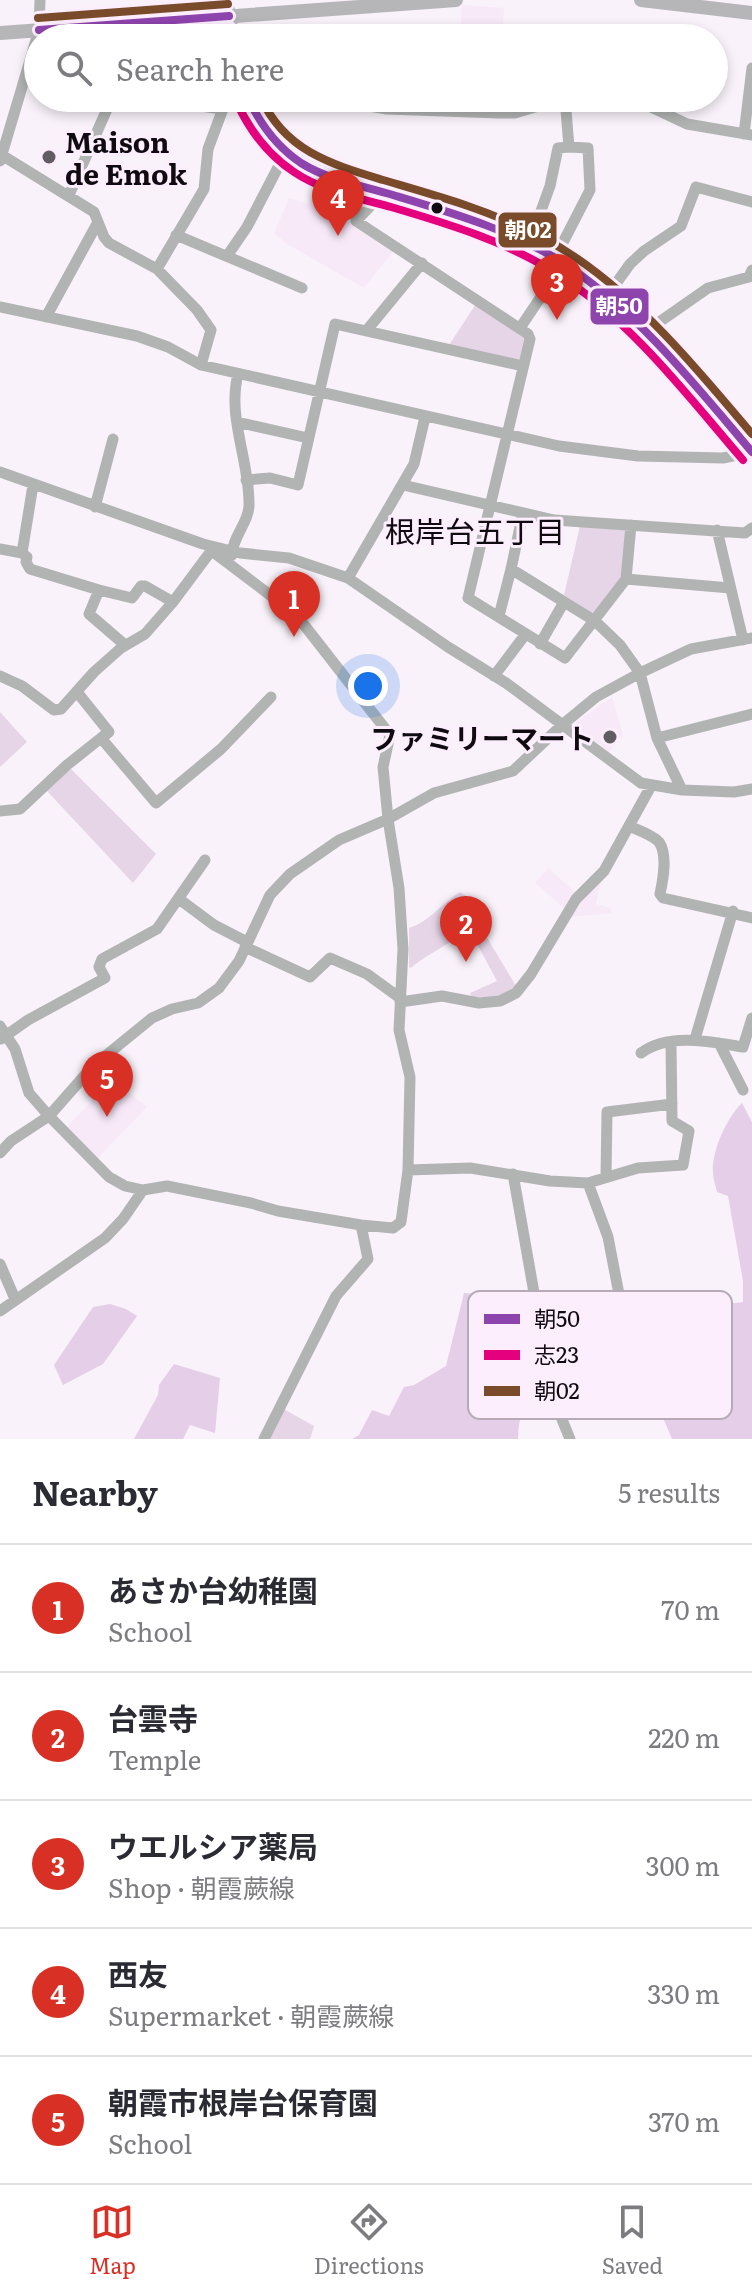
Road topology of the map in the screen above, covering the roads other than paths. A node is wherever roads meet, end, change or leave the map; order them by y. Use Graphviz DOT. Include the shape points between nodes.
graph roads {
  1 [pos="40,0"];
  2 [pos="226,0"];
  3 [pos="456,0"];
  4 [pos="641,0"];
  5 [pos="688,2"];
  6 [pos="314,5"];
  7 [pos="269,6"];
  8 [pos="752,13"];
  9 [pos="229,16"];
  10 [pos="39,24"];
  11 [pos="162,24"];
  12 [pos="230,24"];
  13 [pos="24,31"];
  14 [pos="0,33"];
  15 [pos="752,68"];
  16 [pos="24,80"];
  17 [pos="106,112"];
  18 [pos="222,112"];
  19 [pos="255,112"];
  20 [pos="471,112"];
  21 [pos="518,112"];
  22 [pos="566,112"];
  23 [pos="662,112"];
  24 [pos="748,135"];
  25 [pos="569,147"];
  26 [pos="286,152"];
  27 [pos="1,157"];
  28 [pos="383,193"];
  29 [pos="69,195"];
  30 [pos="752,202"];
  31 [pos="98,222"];
  32 [pos="176,235"];
  33 [pos="529,244"];
  34 [pos="227,256"];
  35 [pos="559,261"];
  36 [pos="422,263"];
  37 [pos="157,269"];
  38 [pos="752,270"];
  39 [pos="302,288"];
  40 [pos="607,296"];
  41 [pos="0,307"];
  42 [pos="46,317"];
  43 [pos="520,328"];
  44 [pos="367,330"];
  45 [pos="645,332"];
  46 [pos="201,365"];
  47 [pos="523,366"];
  48 [pos="238,374"];
  49 [pos="319,391"];
  50 [pos="425,417"];
  51 [pos="237,422"];
  52 [pos="506,435"];
  53 [pos="308,438"];
  54 [pos="113,439"];
  55 [pos="750,450"];
  56 [pos="0,472"];
  57 [pos="246,480"];
  58 [pos="33,485"];
  59 [pos="403,485"];
  60 [pos="490,505"];
  61 [pos="95,507"];
  62 [pos="523,513"];
  63 [pos="631,525"];
  64 [pos="752,528"];
  65 [pos="717,530"];
  66 [pos="0,549"];
  67 [pos="213,549"];
  68 [pos="22,553"];
  69 [pos="230,557"];
  70 [pos="511,569"];
  71 [pos="348,578"];
  72 [pos="626,579"];
  73 [pos="730,588"];
  74 [pos="99,590"];
  75 [pos="173,602"];
  76 [pos="564,602"];
  77 [pos="499,616"];
  78 [pos="595,621"];
  79 [pos="525,635"];
  80 [pos="747,639"];
  81 [pos="540,644"];
  82 [pos="125,645"];
  83 [pos="640,673"];
  84 [pos="0,676"];
  85 [pos="494,676"];
  86 [pos="77,692"];
  87 [pos="271,697"];
  88 [pos="752,714"];
  89 [pos="562,725"];
  90 [pos="101,738"];
  91 [pos="657,738"];
  92 [pos="651,786"];
  93 [pos="752,789"];
  94 [pos="682,790"];
  95 [pos="0,811"];
  96 [pos="388,819"];
  97 [pos="629,826"];
  98 [pos="205,860"];
  99 [pos="179,899"];
  100 [pos="733,911"];
  101 [pos="752,918"];
  102 [pos="246,945"];
  103 [pos="400,1000"];
  104 [pos="752,1018"];
  105 [pos="0,1026"];
  106 [pos="4,1038"];
  107 [pos="695,1039"];
  108 [pos="671,1043"];
  109 [pos="719,1043"];
  110 [pos="641,1053"];
  111 [pos="743,1090"];
  112 [pos="672,1104"];
  113 [pos="49,1116"];
  114 [pos="0,1153"];
  115 [pos="408,1170"];
  116 [pos="513,1174"];
  117 [pos="606,1177"];
  118 [pos="588,1183"];
  119 [pos="143,1190"];
  120 [pos="361,1225"];
  121 [pos="0,1264"];
  122 [pos="534,1291"];
  123 [pos="618,1291"];
  124 [pos="15,1299"];
  125 [pos="0,1311"];
  126 [pos="562,1419"];
  127 [pos="264,1439"];
  128 [pos="570,1439"];
  1 -- 10 [label="street"];
  2 -- 9 [label="main road"];
  3 -- 6 [label="main road"];
  4 -- 5 [label="main road"];
  5 -- 8 [label="main road"];
  6 -- 7 [label="main road"];
  7 -- 9 [label="main road"];
  9 -- 11 [label="main road"];
  9 -- 12 [label="main road"];
  13 -- 14 [label="main road"];
  15 -- 24 [label="street"];
  16 -- 27 [label="street"];
  17 -- 29 [label="street"];
  18 -- 32 [label="street" via="208,149 204,189"];
  19 -- 26 [label="main road"];
  20 -- 21 [label="street"];
  22 -- 25 [label="street"];
  23 -- 24 [label="street" via="687,124"];
  25 -- 33 [label="street" via="558,148"];
  25 -- 35 [label="street" via="588,148 590,190"];
  26 -- 28 [label="main road" via="322,174"];
  26 -- 34 [label="street"];
  27 -- 29 [label="street"];
  28 -- 33 [label="main road"];
  28 -- 36 [label="street" via="356,221"];
  29 -- 31 [label="street" via="94,212"];
  30 -- 40 [label="street" via="696,187 681,226 630,264"];
  31 -- 37 [label="street" via="109,243"];
  31 -- 42 [label="street"];
  32 -- 34 [label="street"];
  32 -- 37 [label="street"];
  33 -- 35 [label="main road"];
  34 -- 39 [label="street"];
  35 -- 40 [label="main road"];
  35 -- 43 [label="street"];
  36 -- 43 [label="street"];
  36 -- 44 [label="street"];
  37 -- 46 [label="street" via="211,330"];
  38 -- 45 [label="street" via="749,277 708,288"];
  40 -- 45 [label="main road"];
  41 -- 42 [label="street"];
  42 -- 46 [label="street" via="137,336"];
  43 -- 47 [label="street" via="530,339"];
  44 -- 47 [label="street"];
  44 -- 49 [label="street" via="335,324"];
  45 -- 55 [label="main road"];
  46 -- 48 [label="street"];
  47 -- 52 [label="street"];
  48 -- 49 [label="street"];
  48 -- 51 [label="street" via="232,396"];
  49 -- 50 [label="street"];
  49 -- 53 [label="street"];
  50 -- 52 [label="street"];
  50 -- 59 [label="street" via="414,464"];
  51 -- 53 [label="street"];
  51 -- 57 [label="street"];
  52 -- 55 [label="street" via="659,457 723,458"];
  52 -- 60 [label="street"];
  53 -- 57 [label="street" via="298,485 270,478"];
  54 -- 61 [label="street"];
  56 -- 58 [label="street"];
  57 -- 69 [label="street" via="250,507"];
  58 -- 61 [label="street"];
  58 -- 68 [label="street"];
  59 -- 60 [label="street"];
  59 -- 71 [label="street"];
  60 -- 62 [label="street"];
  60 -- 77 [label="street" via="468,598"];
  61 -- 67 [label="street"];
  62 -- 63 [label="street"];
  62 -- 70 [label="street"];
  63 -- 65 [label="street"];
  63 -- 72 [label="street"];
  64 -- 65 [label="street" via="745,533"];
  65 -- 73 [label="street"];
  66 -- 68 [label="street"];
  67 -- 69 [label="street"];
  67 -- 75 [label="street"];
  68 -- 74 [label="street" via="30,569"];
  69 -- 71 [label="street" via="289,558"];
  69 -- 96 [label="street" via="305,626 390,735 383,767"];
  70 -- 76 [label="street"];
  70 -- 77 [label="street"];
  71 -- 85 [label="street"];
  72 -- 73 [label="street"];
  72 -- 78 [label="street"];
  73 -- 80 [label="street"];
  74 -- 75 [label="street" via="132,598 145,586"];
  74 -- 82 [label="street" via="89,614"];
  75 -- 82 [label="street" via="145,634"];
  76 -- 78 [label="street"];
  76 -- 81 [label="street"];
  77 -- 79 [label="street"];
  78 -- 81 [label="street" via="565,658"];
  78 -- 83 [label="street"];
  79 -- 81 [label="street"];
  79 -- 85 [label="street"];
  80 -- 83 [label="street" via="691,649"];
  82 -- 86 [label="street"];
  83 -- 89 [label="street" via="596,697"];
  83 -- 91 [label="street"];
  84 -- 86 [label="street" via="54,710"];
  85 -- 89 [label="street"];
  86 -- 90 [label="street" via="109,732"];
  87 -- 90 [label="street" via="221,749 156,803"];
  88 -- 91 [label="street"];
  89 -- 92 [label="street" via="632,778"];
  89 -- 96 [label="street" via="513,771 434,793"];
  90 -- 95 [label="street" via="20,809"];
  91 -- 94 [label="street"];
  92 -- 94 [label="street"];
  92 -- 97 [label="street"];
  93 -- 94 [label="street"];
  96 -- 102 [label="street" via="339,840 290,874 270,895"];
  96 -- 103 [label="street" via="399,888"];
  97 -- 100 [label="street" via="661,845 663,898"];
  97 -- 103 [label="street" via="604,871 576,899 516,993 479,1003 442,996"];
  98 -- 99 [label="street"];
  99 -- 102 [label="street"];
  99 -- 106 [label="street" via="157,929 102,959 99,967 105,978"];
  100 -- 101 [label="street"];
  100 -- 107 [label="street"];
  102 -- 103 [label="street" via="310,977 330,958 367,974"];
  102 -- 113 [label="street" via="219,988 198,1003 152,1018 93,1066"];
  103 -- 115 [label="street" via="399,1030 410,1077"];
  104 -- 109 [label="street" via="743,1047"];
  105 -- 106 [label="street"];
  106 -- 113 [label="street" via="15,1049 29,1093"];
  107 -- 108 [label="street"];
  107 -- 109 [label="street"];
  108 -- 110 [label="street"];
  108 -- 112 [label="street"];
  109 -- 111 [label="street"];
  112 -- 117 [label="street" via="607,1112"];
  112 -- 117 [label="street" via="672,1121 689,1131 683,1165"];
  113 -- 114 [label="street"];
  113 -- 119 [label="street" via="109,1177"];
  115 -- 116 [label="street" via="470,1168"];
  115 -- 120 [label="street" via="401,1222 393,1228"];
  116 -- 118 [label="street"];
  116 -- 122 [label="street"];
  117 -- 118 [label="street"];
  118 -- 123 [label="street" via="608,1237"];
  119 -- 120 [label="street" via="167,1186"];
  119 -- 124 [label="street" via="105,1238"];
  120 -- 127 [label="street" via="368,1259 336,1296"];
  121 -- 124 [label="street"];
  124 -- 125 [label="street"];
  126 -- 128 [label="street"];
}
